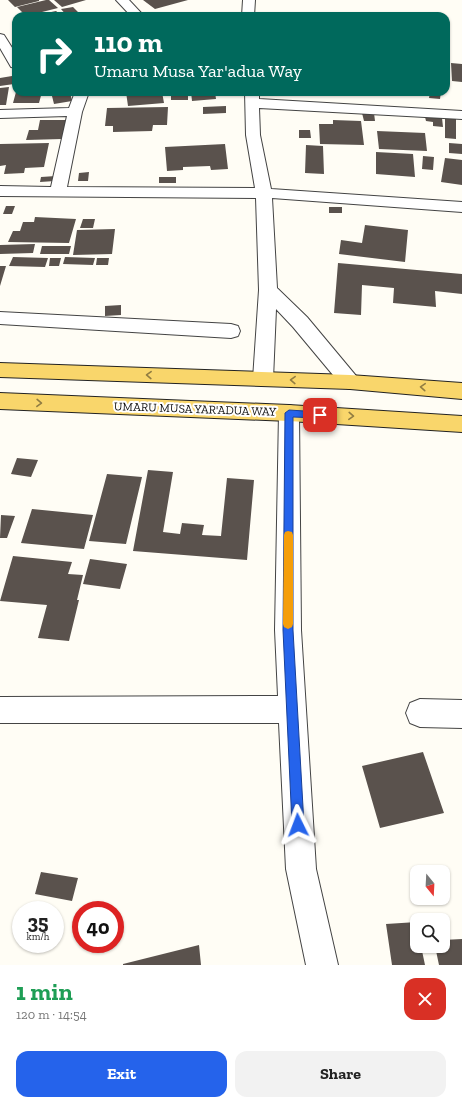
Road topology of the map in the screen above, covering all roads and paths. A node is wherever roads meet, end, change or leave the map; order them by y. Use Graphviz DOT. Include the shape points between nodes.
graph roads {
  1 [pos="122,0"];
  2 [pos="248,0"];
  3 [pos="134,12"];
  4 [pos="248,12"];
  5 [pos="0,38"];
  6 [pos="12,58"];
  7 [pos="81,96"];
  8 [pos="252,98"];
  9 [pos="75,112"];
  10 [pos="0,114"];
  11 [pos="462,115"];
  12 [pos="0,190"];
  13 [pos="58,190"];
  14 [pos="264,194"];
  15 [pos="462,207"];
  16 [pos="268,290"];
  17 [pos="0,318"];
  18 [pos="231,331"];
  19 [pos="0,370"];
  20 [pos="183,377"];
  21 [pos="263,379"];
  22 [pos="350,382"];
  23 [pos="462,391"];
  24 [pos="0,402"];
  25 [pos="180,408"];
  26 [pos="289,413"];
  27 [pos="462,424"];
  28 [pos="292,709"];
  29 [pos="0,710"];
  30 [pos="420,713"];
  31 [pos="462,714"];
  32 [pos="322,965"];
  1 -- 3 [label="street"];
  2 -- 4 [label="street"];
  5 -- 6 [label="street"];
  7 -- 9 [label="street"];
  8 -- 11 [label="street"];
  8 -- 14 [label="street" via="253,136"];
  9 -- 10 [label="street"];
  9 -- 13 [label="street"];
  12 -- 13 [label="street"];
  13 -- 14 [label="street"];
  14 -- 15 [label="street"];
  14 -- 16 [label="street"];
  16 -- 21 [label="street"];
  16 -- 22 [label="street" via="300,322"];
  17 -- 18 [label="street"];
  20 -- 19 [label="main road, one-way"];
  20 -- 21 [label="main road"];
  20 -- 25 [label="main road"];
  22 -- 21 [label="main road, one-way"];
  23 -- 22 [label="main road, one-way"];
  24 -- 25 [label="main road, UMARU MUSA YAR'ADUA WAY, one-way"];
  25 -- 26 [label="main road, UMARU MUSA YAR'ADUA WAY"];
  26 -- 27 [label="main road, UMARU MUSA YAR'ADUA WAY, one-way"];
  26 -- 28 [label="street" via="288,630"];
  28 -- 29 [label="street"];
  28 -- 32 [label="street" via="301,869"];
  30 -- 31 [label="street"];
}
